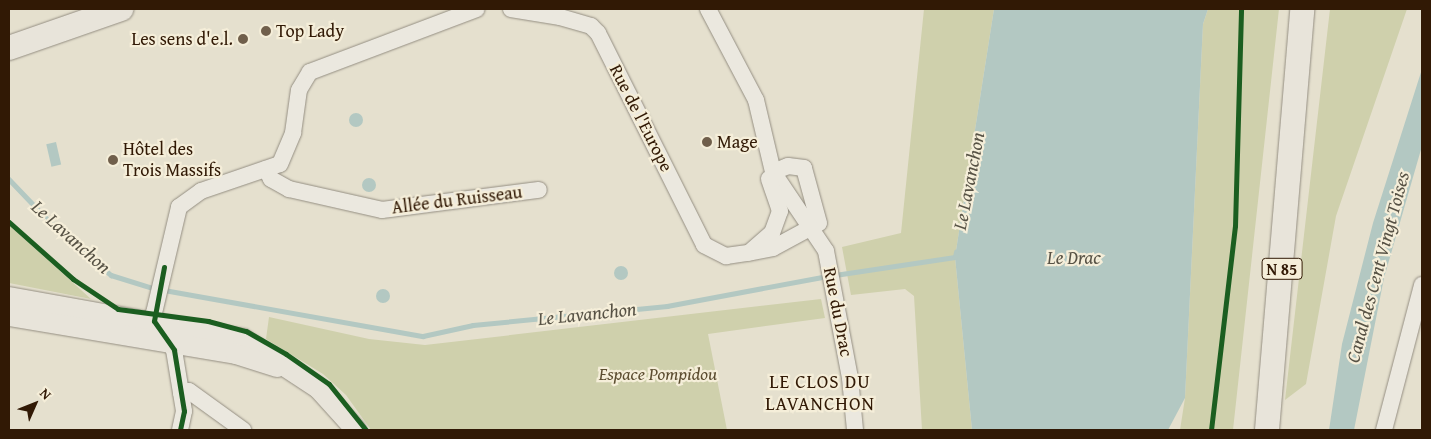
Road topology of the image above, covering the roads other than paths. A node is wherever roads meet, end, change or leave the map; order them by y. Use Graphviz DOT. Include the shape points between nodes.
graph roads {
  1 [pos="108,9"];
  2 [pos="121,9"];
  3 [pos="477,9"];
  4 [pos="511,9"];
  5 [pos="708,9"];
  6 [pos="1302,9"];
  7 [pos="1311,9"];
  8 [pos="9,40"];
  9 [pos="9,48"];
  10 [pos="1296,108"];
  11 [pos="266,169"];
  12 [pos="773,172"];
  13 [pos="539,190"];
  14 [pos="812,226"];
  15 [pos="748,253"];
  16 [pos="1422,285"];
  17 [pos="9,297"];
  18 [pos="1419,310"];
  19 [pos="155,312"];
  20 [pos="9,316"];
  21 [pos="133,336"];
  22 [pos="170,342"];
  23 [pos="301,375"];
  24 [pos="181,393"];
  25 [pos="180,430"];
  26 [pos="243,430"];
  27 [pos="356,430"];
  28 [pos="855,430"];
  29 [pos="1267,430"];
  30 [pos="1384,430"];
  1 -- 8 [label="highway"];
  2 -- 9 [label="highway"];
  3 -- 11 [label="street" via="310,72 299,90 286,156"];
  4 -- 15 [label="street, Rue de l'Europe" via="560,17 591,26 598,33 704,245 726,256"];
  5 -- 12 [label="street, Rue du Drac" via="756,100"];
  6 -- 10 [label="highway, N 85"];
  7 -- 10 [label="highway, N 85"];
  10 -- 29 [label="highway, N 85"];
  11 -- 13 [label="street, Allée du Ruisseau" via="271,179 289,189 382,210"];
  11 -- 19 [label="street" via="188,196 173,215"];
  12 -- 14 [label="street, Rue du Drac"];
  12 -- 14 [label="street" via="788,166 804,168 819,210 819,222"];
  12 -- 15 [label="street" via="769,179 780,211 772,233"];
  14 -- 15 [label="street, Rue de l'Europe" via="773,248"];
  14 -- 28 [label="street, Rue du Drac" via="826,251 836,298"];
  16 -- 18 [label="street"];
  17 -- 19 [label="main road"];
  18 -- 30 [label="street"];
  19 -- 21 [label="main road"];
  19 -- 22 [label="street"];
  19 -- 23 [label="main road" via="243,339"];
  20 -- 21 [label="main road"];
  21 -- 22 [label="main road"];
  22 -- 23 [label="main road" via="236,354"];
  22 -- 24 [label="street"];
  23 -- 27 [label="main road" via="332,401"];
  24 -- 25 [label="street" via="184,411"];
  24 -- 26 [label="street" via="189,391"];
}
